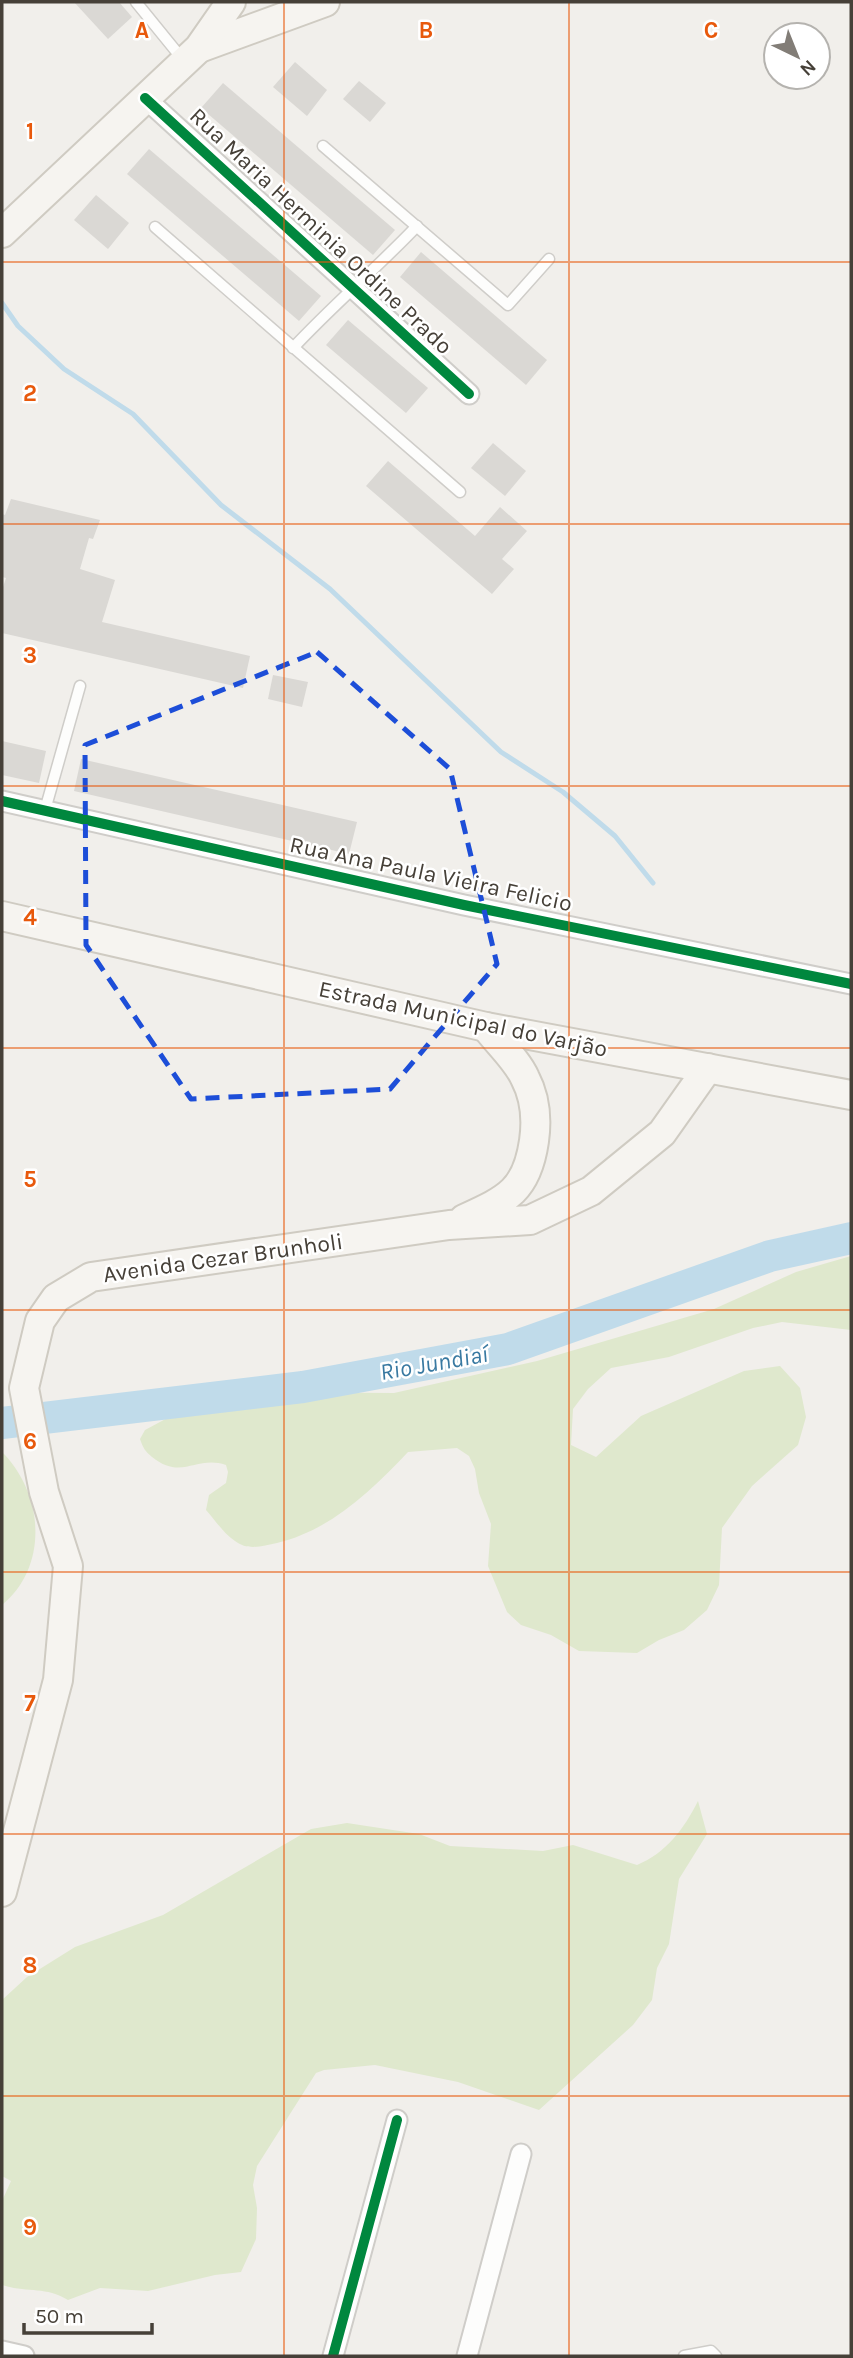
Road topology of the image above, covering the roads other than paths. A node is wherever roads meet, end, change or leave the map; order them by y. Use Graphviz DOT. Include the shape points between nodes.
graph roads {
  1 [pos="136,2"];
  2 [pos="231,2"];
  3 [pos="325,2"];
  4 [pos="192,55"];
  5 [pos="145,98"];
  6 [pos="323,146"];
  7 [pos="417,226"];
  8 [pos="155,228"];
  9 [pos="2,233"];
  10 [pos="549,259"];
  11 [pos="351,289"];
  12 [pos="293,348"];
  13 [pos="469,394"];
  14 [pos="460,492"];
  15 [pos="80,686"];
  16 [pos="2,801"];
  17 [pos="45,810"];
  18 [pos="2,916"];
  19 [pos="2,933"];
  20 [pos="76,933"];
  21 [pos="851,984"];
  22 [pos="486,1027"];
  23 [pos="708,1068"];
  24 [pos="851,1095"];
  25 [pos="449,1225"];
  26 [pos="2,1892"];
  27 [pos="397,2120"];
  28 [pos="521,2154"];
  29 [pos="2,2351"];
  30 [pos="24,2356"];
  31 [pos="333,2356"];
  32 [pos="467,2356"];
  33 [pos="684,2356"];
  34 [pos="716,2356"];
  1 -- 4 [label="lane"];
  2 -- 4 [label="main road"];
  3 -- 4 [label="main road"];
  4 -- 5 [label="main road"];
  5 -- 9 [label="main road"];
  5 -- 11 [label="street, Rua Maria Herminia Ordine Prado"];
  6 -- 7 [label="lane"];
  7 -- 10 [label="lane" via="508,305"];
  7 -- 11 [label="lane" via="370,276"];
  8 -- 12 [label="lane"];
  11 -- 12 [label="lane"];
  11 -- 13 [label="street, Rua Maria Herminia Ordine Prado"];
  12 -- 14 [label="lane"];
  15 -- 17 [label="lane"];
  16 -- 17 [label="street, Rua Ana Paula Vieira Felicio"];
  17 -- 21 [label="street, Rua Ana Paula Vieira Felicio" via="464,905"];
  18 -- 20 [label="main road"];
  19 -- 20 [label="main road"];
  20 -- 22 [label="main road, Estrada Municipal do Varjão"];
  22 -- 23 [label="main road, Estrada Municipal do Varjão"];
  22 -- 25 [label="main road, Avenida Cezar Brunholi" via="525,1077 537,1120 530,1168 517,1187 494,1205"];
  23 -- 24 [label="main road, Estrada Municipal do Varjão"];
  23 -- 25 [label="main road, Avenida Cezar Brunholi" via="662,1133 592,1191 530,1220"];
  25 -- 26 [label="main road, Avenida Cezar Brunholi" via="91,1277 56,1298 40,1321 24,1388 44,1492 68,1566 58,1680"];
  27 -- 31 [label="street"];
  28 -- 32 [label="street"];
  29 -- 30 [label="street"];
  33 -- 34 [label="lane" via="711,2351"];
}
